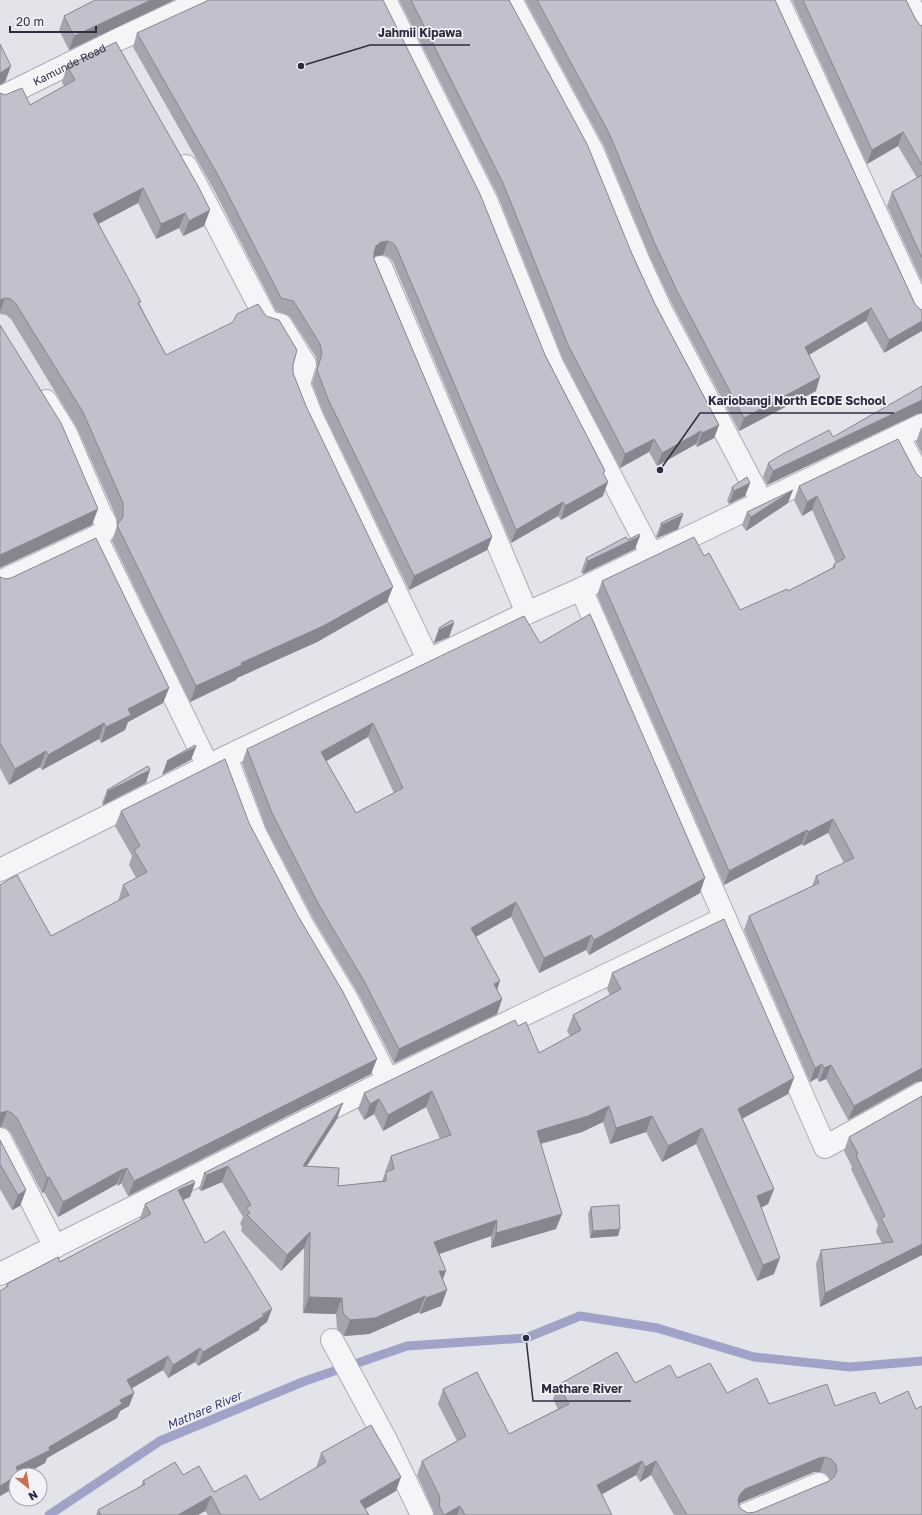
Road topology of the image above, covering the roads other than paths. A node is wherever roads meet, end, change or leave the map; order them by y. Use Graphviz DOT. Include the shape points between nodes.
graph roads {
  1 [pos="203,0"];
  2 [pos="385,0"];
  3 [pos="511,0"];
  4 [pos="778,0"];
  5 [pos="908,0"];
  6 [pos="922,28"];
  7 [pos="115,41"];
  8 [pos="126,61"];
  9 [pos="0,98"];
  10 [pos="176,149"];
  11 [pos="381,267"];
  12 [pos="922,312"];
  13 [pos="37,386"];
  14 [pos="922,425"];
  15 [pos="899,437"];
  16 [pos="922,480"];
  17 [pos="762,502"];
  18 [pos="96,537"];
  19 [pos="652,555"];
  20 [pos="0,582"];
  21 [pos="581,589"];
  22 [pos="527,613"];
  23 [pos="429,661"];
  24 [pos="217,761"];
  25 [pos="0,870"];
  26 [pos="725,918"];
  27 [pos="388,1080"];
  28 [pos="922,1094"];
  29 [pos="0,1139"];
  30 [pos="55,1247"];
  31 [pos="0,1274"];
  32 [pos="334,1345"];
  33 [pos="819,1484"];
  34 [pos="422,1515"];
  35 [pos="745,1515"];
  1 -- 7 [label="street, Kamunde Road"];
  2 -- 19 [label="street" via="487,202 552,364"];
  3 -- 17 [label="street" via="593,152 662,312"];
  4 -- 12 [label="street"];
  5 -- 6 [label="street"];
  7 -- 8 [label="street"];
  7 -- 9 [label="street, Kamunde Road"];
  10 -- 23 [label="street" via="268,322 281,325 304,364 299,384 312,417"];
  11 -- 22 [label="street"];
  13 -- 18 [label="street" via="66,433 105,520 103,533"];
  14 -- 15 [label="street"];
  15 -- 16 [label="street"];
  15 -- 17 [label="street"];
  17 -- 19 [label="street"];
  18 -- 20 [label="street"];
  18 -- 24 [label="street"];
  19 -- 21 [label="street"];
  21 -- 22 [label="street"];
  21 -- 26 [label="street"];
  22 -- 23 [label="street"];
  23 -- 24 [label="street"];
  24 -- 25 [label="street"];
  24 -- 27 [label="street" via="303,926 348,1000"];
  26 -- 27 [label="street"];
  26 -- 28 [label="street" via="825,1147"];
  27 -- 30 [label="street"];
  29 -- 30 [label="street"];
  30 -- 31 [label="street"];
  32 -- 34 [label="street" via="386,1440"];
  33 -- 35 [label="street"];
}
